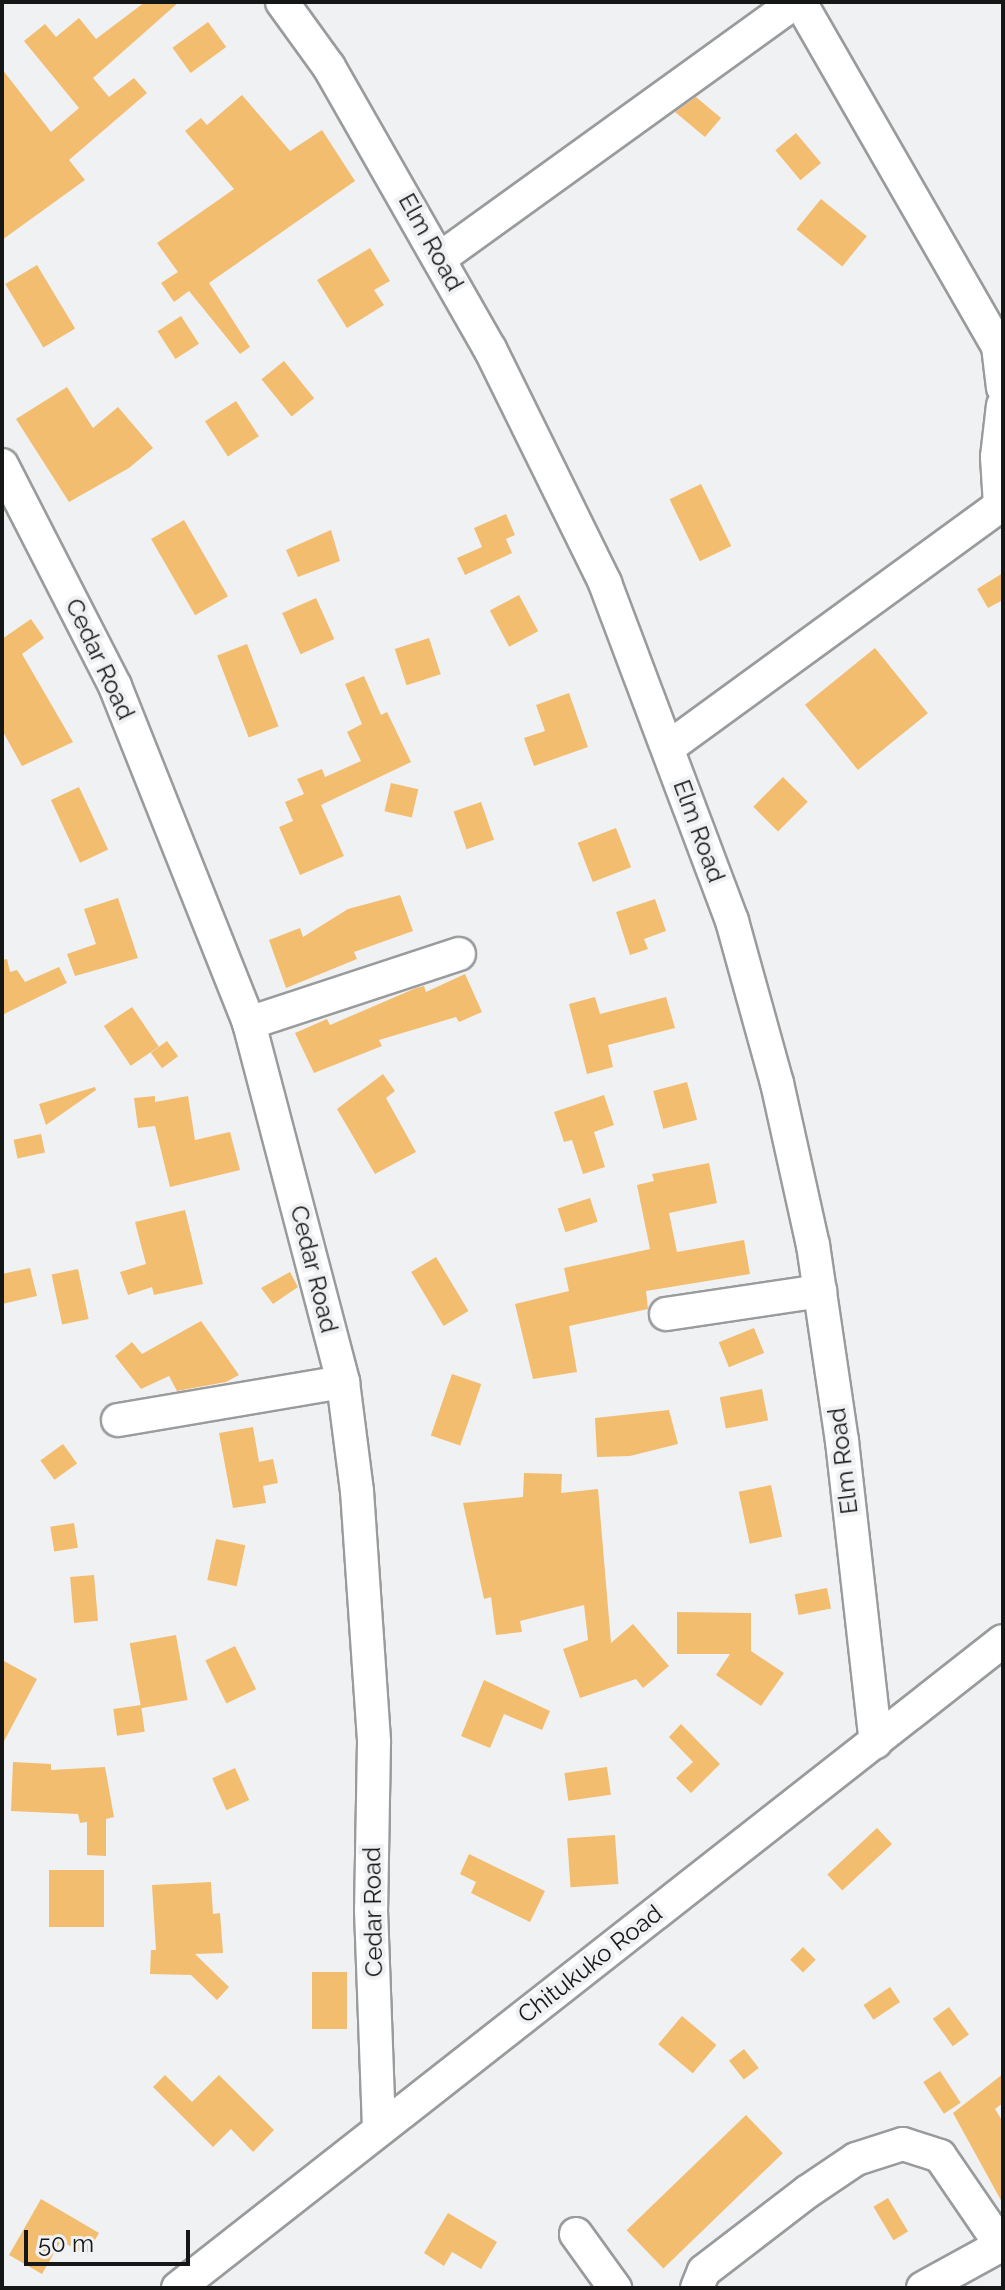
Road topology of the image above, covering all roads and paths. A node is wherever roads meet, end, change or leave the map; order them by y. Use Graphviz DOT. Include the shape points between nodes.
graph roads {
  1 [pos="282,2"];
  2 [pos="798,2"];
  3 [pos="439,259"];
  4 [pos="1003,388"];
  5 [pos="1003,405"];
  6 [pos="2,465"];
  7 [pos="1001,504"];
  8 [pos="669,747"];
  9 [pos="459,954"];
  10 [pos="249,1023"];
  11 [pos="820,1291"];
  12 [pos="666,1314"];
  13 [pos="343,1382"];
  14 [pos="118,1420"];
  15 [pos="1003,1641"];
  16 [pos="876,1742"];
  17 [pos="379,2129"];
  18 [pos="576,2234"];
  19 [pos="1002,2244"];
  20 [pos="178,2288"];
  21 [pos="615,2288"];
  22 [pos="697,2288"];
  23 [pos="923,2288"];
  1 -- 3 [label="street, Elm Road" via="329,67"];
  2 -- 3 [label="street"];
  2 -- 4 [label="street" via="998,346"];
  3 -- 8 [label="street, Elm Road" via="490,349 605,583"];
  5 -- 7 [label="street" via="997,457"];
  6 -- 10 [label="street, Cedar Road" via="115,686"];
  7 -- 8 [label="street"];
  8 -- 11 [label="street, Elm Road" via="732,921 773,1069"];
  9 -- 10 [label="street"];
  10 -- 13 [label="street, Cedar Road"];
  11 -- 12 [label="street"];
  11 -- 16 [label="street, Elm Road"];
  13 -- 14 [label="street"];
  13 -- 17 [label="street, Cedar Road" via="357,1491 374,1742 371,1910"];
  15 -- 16 [label="street, Chitukuko Road"];
  16 -- 17 [label="street, Chitukuko Road"];
  17 -- 20 [label="street, Chitukuko Road"];
  18 -- 21 [label="street"];
  19 -- 22 [label="street" via="940,2156 903,2144 856,2159 807,2192 704,2271"];
  19 -- 23 [label="street"];
}
